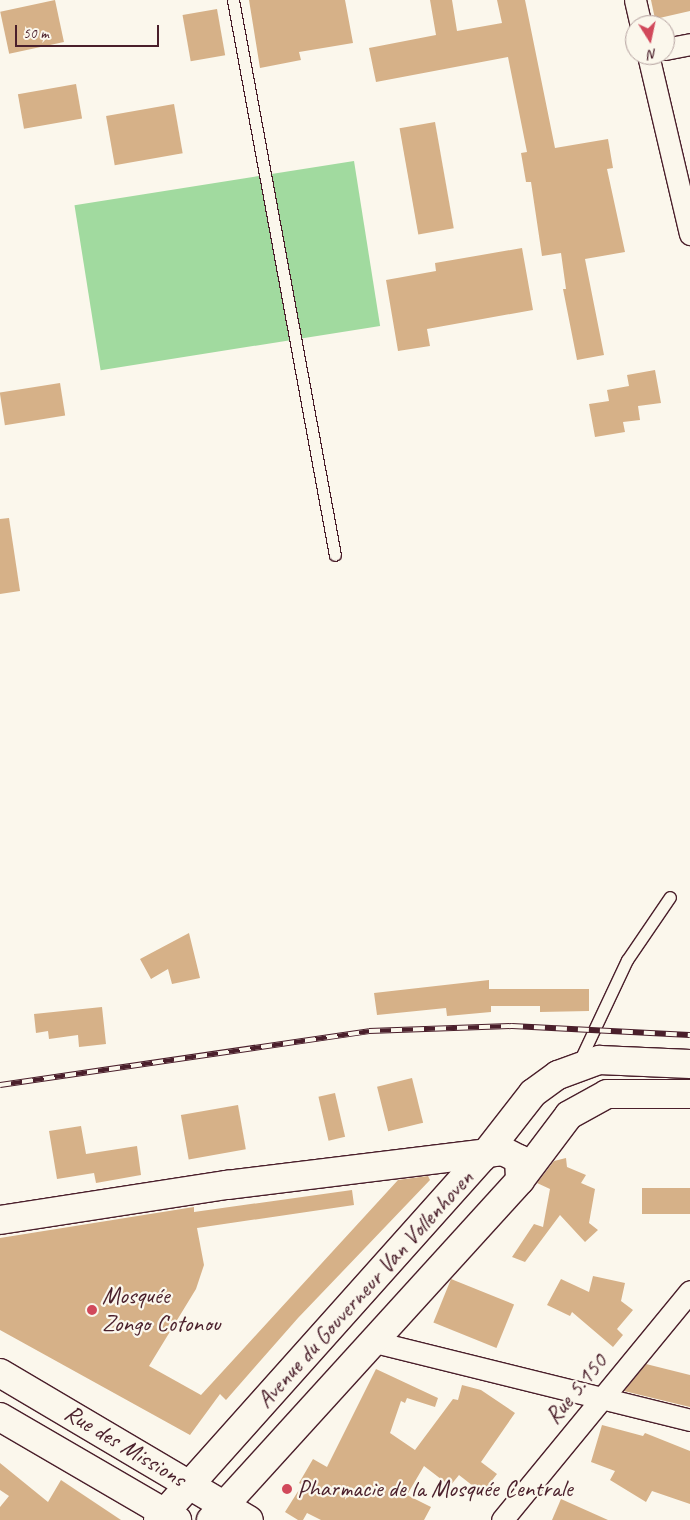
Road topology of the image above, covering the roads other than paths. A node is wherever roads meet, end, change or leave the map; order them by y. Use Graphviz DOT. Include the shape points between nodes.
graph roads {
  1 [pos="233,0"];
  2 [pos="635,0"];
  3 [pos="639,15"];
  4 [pos="690,44"];
  5 [pos="675,47"];
  6 [pos="650,65"];
  7 [pos="690,234"];
  8 [pos="335,555"];
  9 [pos="670,897"];
  10 [pos="690,1064"];
  11 [pos="578,1065"];
  12 [pos="690,1094"];
  13 [pos="483,1157"];
  14 [pos="520,1180"];
  15 [pos="0,1220"];
  16 [pos="690,1291"];
  17 [pos="371,1342"];
  18 [pos="0,1373"];
  19 [pos="602,1398"];
  20 [pos="0,1417"];
  21 [pos="690,1420"];
  22 [pos="190,1484"];
  23 [pos="217,1514"];
  24 [pos="167,1518"];
  25 [pos="249,1520"];
  26 [pos="502,1520"];
  1 -- 8 [label="lane"];
  2 -- 3 [label="street"];
  4 -- 5 [label="street"];
  6 -- 7 [label="street"];
  9 -- 11 [label="lane" via="627,960"];
  10 -- 11 [label="main road" via="600,1060"];
  11 -- 13 [label="main road, Avenue du Gouverneur Van Vollenhoven" via="533,1093"];
  12 -- 14 [label="main road, Avenue du Gouverneur Van Vollenhoven" via="620,1092 584,1104 569,1115"];
  13 -- 14 [label="main road" via="503,1152 515,1155 522,1166"];
  13 -- 15 [label="main road" via="399,1162"];
  13 -- 22 [label="main road, Avenue du Gouverneur Van Vollenhoven"];
  14 -- 17 [label="main road, Avenue du Gouverneur Van Vollenhoven"];
  16 -- 19 [label="street, Rue 5.150"];
  17 -- 19 [label="street"];
  17 -- 23 [label="main road, Avenue du Gouverneur Van Vollenhoven"];
  18 -- 22 [label="main road, Rue des Missions"];
  19 -- 21 [label="street"];
  19 -- 26 [label="street, Rue 5.150"];
  20 -- 24 [label="main road, Rue des Missions"];
  22 -- 23 [label="main road, Rue des Missions"];
  22 -- 24 [label="main road, Avenue du Gouverneur Van Vollenhoven"];
  23 -- 25 [label="main road, Rue des Missions"];
}
